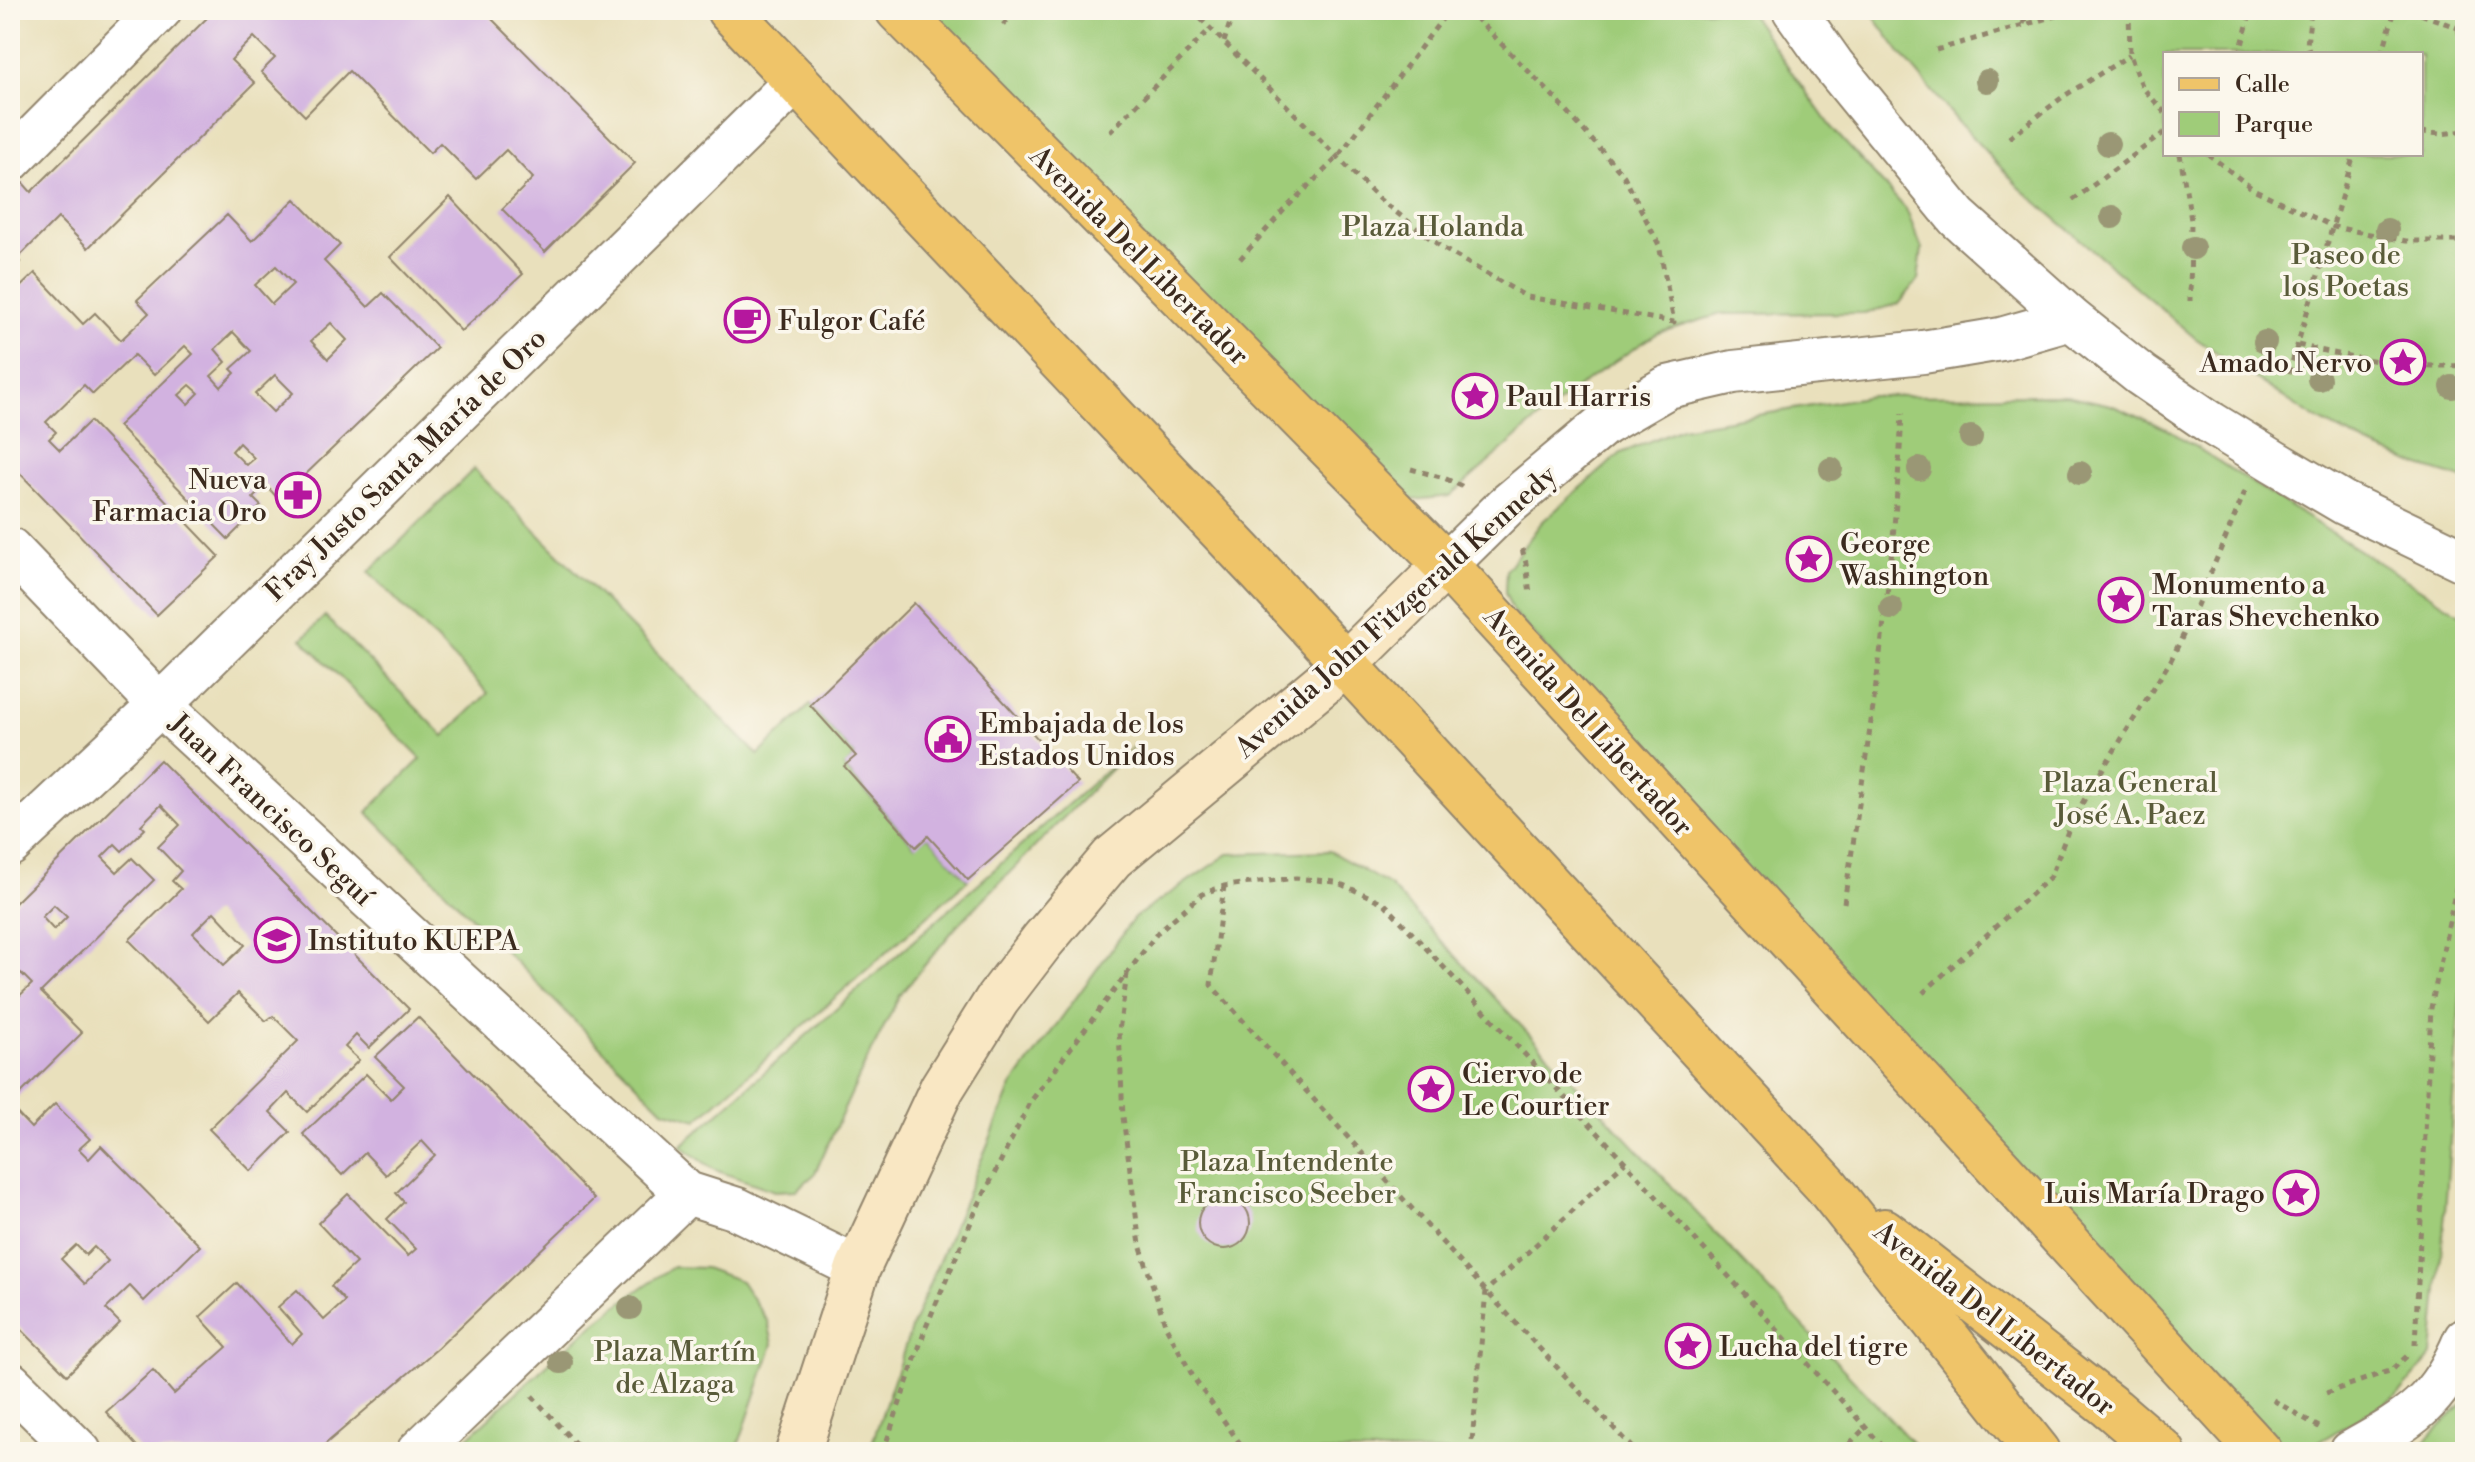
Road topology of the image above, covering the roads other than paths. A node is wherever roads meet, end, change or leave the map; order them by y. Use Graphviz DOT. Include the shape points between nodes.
graph roads {
  1 [pos="160,10"];
  2 [pos="729,10"];
  3 [pos="898,10"];
  4 [pos="1794,10"];
  5 [pos="797,80"];
  6 [pos="10,161"];
  7 [pos="2071,319"];
  8 [pos="10,549"];
  9 [pos="2465,561"];
  10 [pos="1446,565"];
  11 [pos="1346,664"];
  12 [pos="160,705"];
  13 [pos="10,845"];
  14 [pos="1826,1185"];
  15 [pos="687,1193"];
  16 [pos="858,1268"];
  17 [pos="2465,1339"];
  18 [pos="10,1383"];
  19 [pos="80,1452"];
  20 [pos="418,1452"];
  21 [pos="798,1452"];
  22 [pos="2038,1452"];
  23 [pos="2163,1452"];
  24 [pos="2260,1452"];
  25 [pos="2351,1452"];
  1 -- 6 [label="street"];
  2 -- 5 [label="main road, Avenida Del Libertador"];
  3 -- 10 [label="main road, Avenida Del Libertador"];
  4 -- 7 [label="street" via="1957,217"];
  5 -- 11 [label="main road, Avenida Del Libertador"];
  5 -- 12 [label="street, Fray Justo Santa María de Oro"];
  7 -- 9 [label="street" via="2141,375 2261,454 2344,503"];
  7 -- 10 [label="street, Avenida John Fitzgerald Kennedy" via="2001,339 1733,372 1668,387 1604,424 1506,506"];
  8 -- 12 [label="street, Juan Francisco Seguí"];
  10 -- 11 [label="main road, Avenida John Fitzgerald Kennedy"];
  10 -- 24 [label="main road, Avenida Del Libertador"];
  11 -- 14 [label="main road, Avenida Del Libertador"];
  11 -- 16 [label="main road, Avenida John Fitzgerald Kennedy" via="1112,858 1043,940 997,1000 942,1088"];
  12 -- 13 [label="street, Fray Justo Santa María de Oro"];
  12 -- 15 [label="street, Juan Francisco Seguí"];
  14 -- 22 [label="main road, Avenida Del Libertador"];
  14 -- 23 [label="main road, Avenida Del Libertador"];
  15 -- 16 [label="street, Juan Francisco Seguí" via="737,1209"];
  15 -- 20 [label="street"];
  16 -- 21 [label="main road, Avenida John Fitzgerald Kennedy"];
  17 -- 25 [label="street" via="2444,1382 2414,1416"];
  18 -- 19 [label="street"];
}
